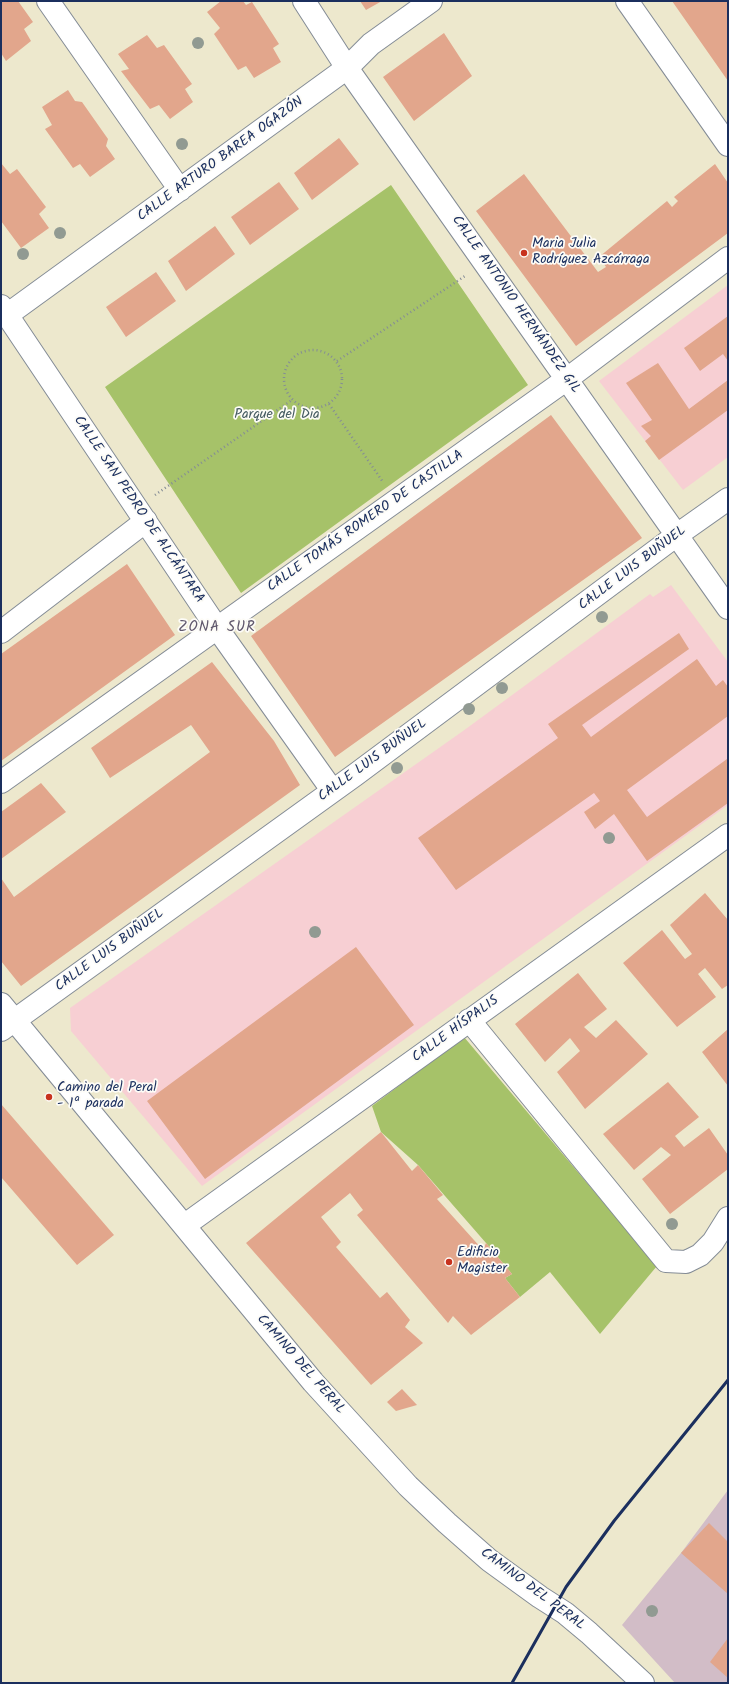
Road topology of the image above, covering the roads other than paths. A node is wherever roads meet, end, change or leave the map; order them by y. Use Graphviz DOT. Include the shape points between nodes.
graph roads {
  1 [pos="48,1"];
  2 [pos="304,1"];
  3 [pos="431,1"];
  4 [pos="627,1"];
  5 [pos="347,68"];
  6 [pos="728,145"];
  7 [pos="180,190"];
  8 [pos="728,258"];
  9 [pos="4,311"];
  10 [pos="567,379"];
  11 [pos="728,499"];
  12 [pos="141,514"];
  13 [pos="677,535"];
  14 [pos="728,608"];
  15 [pos="217,628"];
  16 [pos="1,632"];
  17 [pos="1,782"];
  18 [pos="332,790"];
  19 [pos="728,834"];
  20 [pos="5,1018"];
  21 [pos="469,1020"];
  22 [pos="728,1218"];
  23 [pos="185,1225"];
  24 [pos="643,1683"];
  1 -- 7 [label="street"];
  2 -- 5 [label="street, CALLE ANTONIO HERNÁNDEZ GIL"];
  3 -- 5 [label="street, CALLE ARTURO BAREA OGAZÓN" via="371,44"];
  4 -- 6 [label="street"];
  5 -- 7 [label="street, CALLE ARTURO BAREA OGAZÓN"];
  5 -- 10 [label="street, CALLE ANTONIO HERNÁNDEZ GIL"];
  7 -- 9 [label="street, CALLE ARTURO BAREA OGAZÓN"];
  8 -- 10 [label="street, CALLE TOMÁS ROMERO DE CASTILLA"];
  9 -- 12 [label="street, CALLE SAN PEDRO DE ALCÁNTARA"];
  10 -- 13 [label="street, CALLE ANTONIO HERNÁNDEZ GIL"];
  10 -- 15 [label="street, CALLE TOMÁS ROMERO DE CASTILLA"];
  11 -- 13 [label="street, CALLE LUIS BUÑUEL"];
  12 -- 15 [label="street, CALLE SAN PEDRO DE ALCÁNTARA"];
  12 -- 16 [label="street"];
  13 -- 14 [label="street, CALLE ANTONIO HERNÁNDEZ GIL"];
  13 -- 18 [label="street, CALLE LUIS BUÑUEL"];
  15 -- 17 [label="street, CALLE TOMÁS ROMERO DE CASTILLA"];
  15 -- 18 [label="street, CALLE SAN PEDRO DE ALCÁNTARA"];
  18 -- 20 [label="street, CALLE LUIS BUÑUEL"];
  19 -- 21 [label="street, CALLE HÍSPALIS"];
  20 -- 23 [label="street, CAMINO DEL PERAL"];
  21 -- 22 [label="street" via="666,1261 686,1262 700,1255 713,1242"];
  21 -- 23 [label="street, CALLE HÍSPALIS"];
  23 -- 24 [label="street, CAMINO DEL PERAL" via="313,1382 408,1486 489,1560 565,1613"];
}
